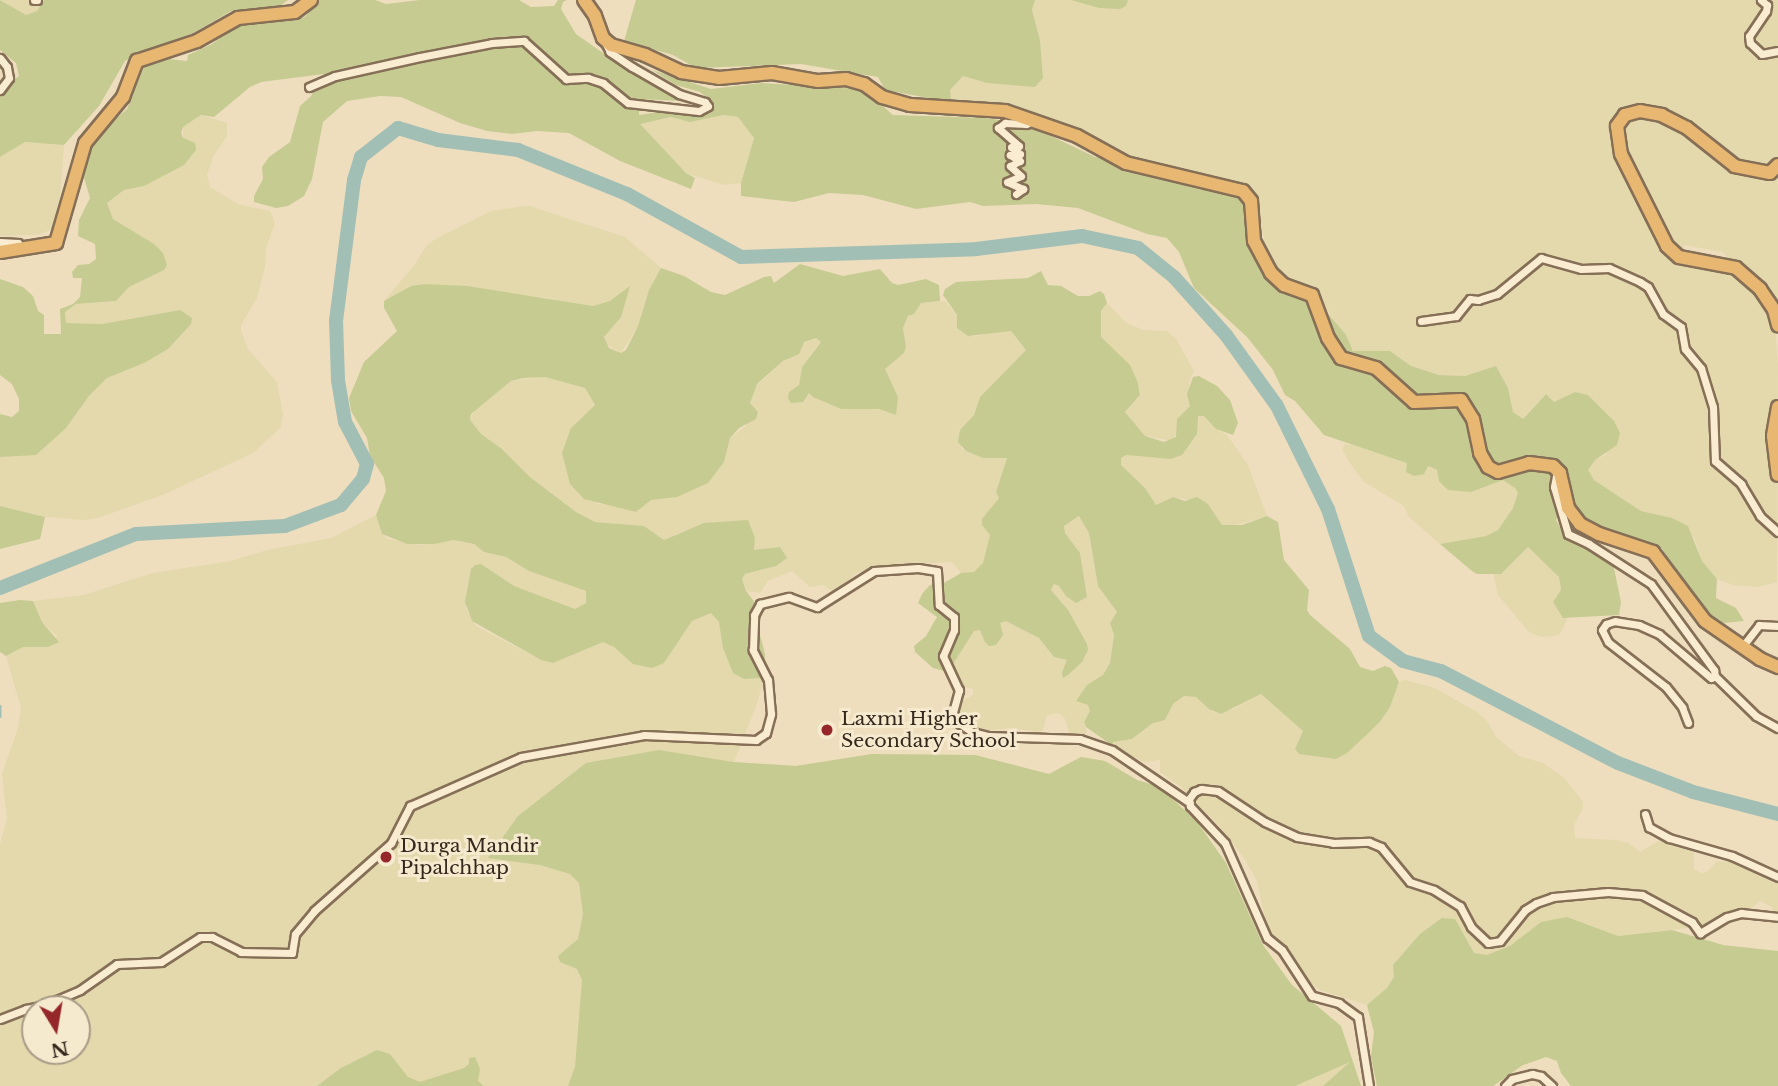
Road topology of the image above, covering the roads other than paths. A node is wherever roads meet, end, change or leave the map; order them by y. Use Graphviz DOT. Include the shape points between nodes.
graph roads {
  1 [pos="310,0"];
  2 [pos="584,0"];
  3 [pos="1761,0"];
  4 [pos="603,38"];
  5 [pos="1778,51"];
  6 [pos="0,58"];
  7 [pos="309,87"];
  8 [pos="0,90"];
  9 [pos="1033,121"];
  10 [pos="1778,164"];
  11 [pos="1016,194"];
  12 [pos="0,242"];
  13 [pos="23,250"];
  14 [pos="0,252"];
  15 [pos="1421,321"];
  16 [pos="1778,325"];
  17 [pos="1778,407"];
  18 [pos="1557,470"];
  19 [pos="1778,475"];
  20 [pos="1778,532"];
  21 [pos="1778,626"];
  22 [pos="1741,647"];
  23 [pos="1778,667"];
  24 [pos="1715,676"];
  25 [pos="1688,723"];
  26 [pos="1778,728"];
  27 [pos="1190,803"];
  28 [pos="1645,814"];
  29 [pos="1778,877"];
  30 [pos="1778,917"];
  31 [pos="0,1019"];
  32 [pos="1369,1086"];
  33 [pos="1505,1086"];
  34 [pos="1552,1086"];
  1 -- 13 [label="highway" via="295,12 238,19 197,41 137,61 123,97 85,144 55,243"];
  2 -- 4 [label="highway"];
  3 -- 5 [label="street" via="1766,11 1749,36 1750,43 1762,54"];
  4 -- 7 [label="street" via="610,52 632,67 708,106 699,111 628,103 603,83 566,79 524,41 420,57 335,76"];
  4 -- 9 [label="highway" via="681,72 719,79 772,73 818,81 846,79 910,105 1005,111"];
  6 -- 8 [label="street" via="9,78"];
  9 -- 11 [label="street" via="998,128 1019,146 1011,147 1020,154 1010,155 1020,162 1010,166 1021,176 1007,182 1023,189"];
  9 -- 18 [label="highway" via="1077,136 1136,166 1243,191 1251,201 1254,241 1271,273 1284,285 1312,295 1341,358 1376,368 1414,402 1461,400 1474,419 1480,453 1488,467 1498,472 1528,463"];
  10 -- 16 [label="highway" via="1770,173 1735,166 1662,115 1640,111 1625,115 1617,126 1621,153 1667,246 1679,257 1736,268 1760,289"];
  12 -- 13 [label="street" via="18,243"];
  13 -- 14 [label="highway"];
  15 -- 20 [label="street" via="1456,316 1470,299 1497,294 1541,258 1581,269 1609,268 1640,282 1648,287 1663,314 1681,327 1685,349 1701,368 1713,407 1714,461 1741,484 1760,516"];
  17 -- 19 [label="highway" via="1773,436"];
  18 -- 22 [label="highway" via="1569,508 1580,524 1653,552 1698,615"];
  18 -- 24 [label="street" via="1554,487 1568,534 1651,584"];
  21 -- 22 [label="street" via="1759,625"];
  22 -- 23 [label="highway"];
  24 -- 25 [label="street" via="1711,678 1649,629 1615,621 1605,624 1602,630 1608,642 1666,687"];
  24 -- 26 [label="street" via="1756,716"];
  27 -- 30 [label="street" via="1194,792 1201,789 1218,791 1297,837 1334,844 1369,842 1381,847 1410,883 1460,906 1471,927 1488,943 1500,941 1536,903 1608,892 1642,895 1692,922 1700,933 1741,913"];
  27 -- 31 [label="street" via="1112,750 1080,739 988,736 959,723 953,713 959,690 943,656 954,630 954,617 939,605 937,571 874,571 817,607 789,597 760,604 754,615 753,650 768,680 771,714 766,733 756,740 645,735 521,757 410,806 391,843 314,911 295,934 292,953 241,952 212,937 200,937 161,962 117,964 80,990"];
  27 -- 32 [label="street" via="1225,843 1260,926 1282,950 1306,989 1358,1017"];
  28 -- 29 [label="street" via="1649,827 1669,838 1732,856"];
  33 -- 34 [label="street" via="1512,1079 1532,1074"];
}
